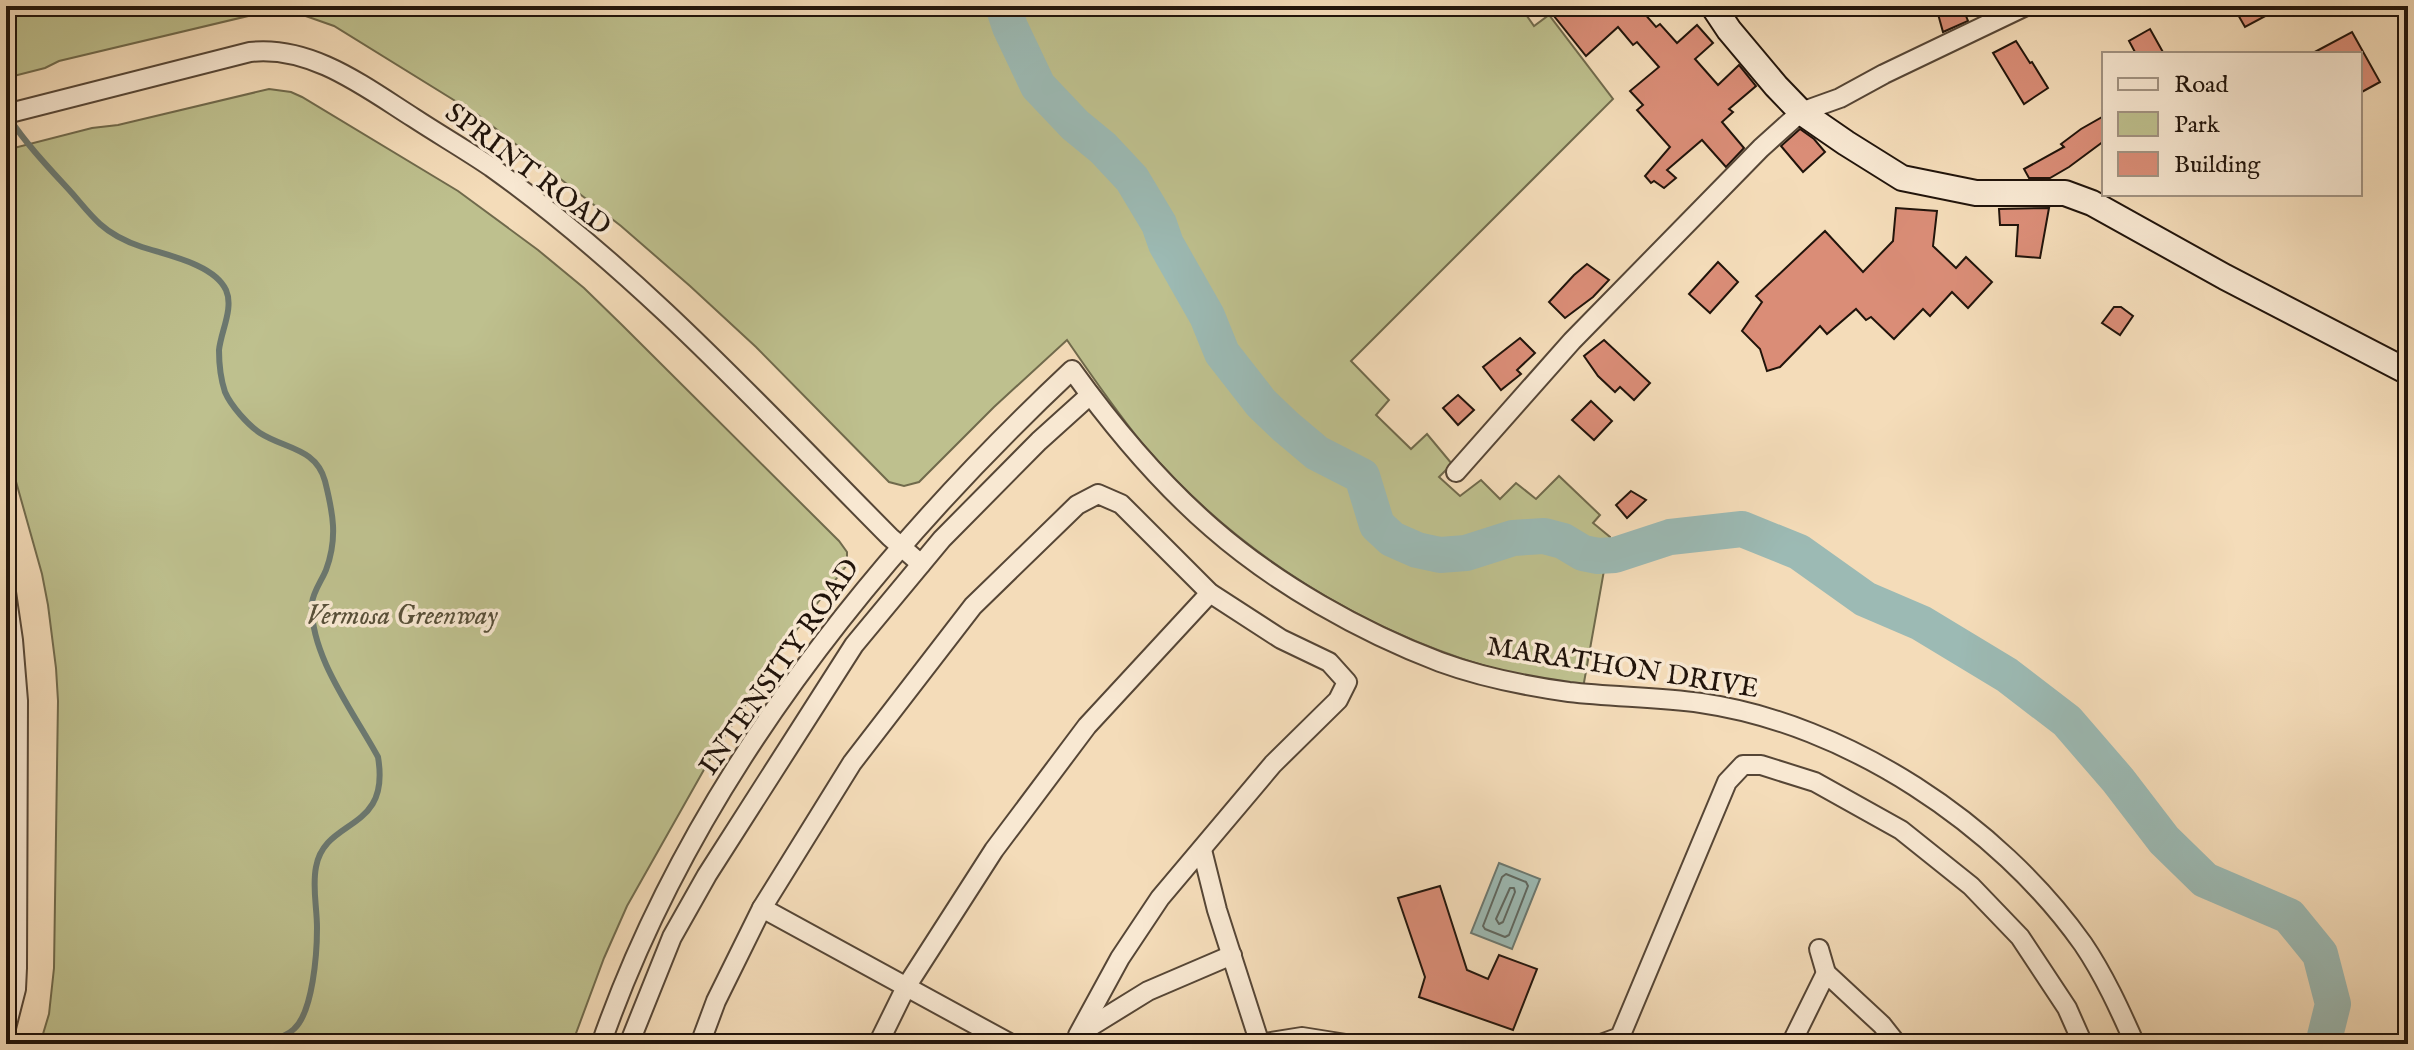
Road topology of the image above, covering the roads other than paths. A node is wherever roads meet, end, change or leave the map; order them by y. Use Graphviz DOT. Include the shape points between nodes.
graph roads {
  1 [pos="1713,6"];
  2 [pos="2026,6"];
  3 [pos="1801,112"];
  4 [pos="6,114"];
  5 [pos="1072,370"];
  6 [pos="2408,372"];
  7 [pos="1090,395"];
  8 [pos="1456,472"];
  9 [pos="901,546"];
  10 [pos="921,564"];
  11 [pos="6,592"];
  12 [pos="1210,593"];
  13 [pos="1202,850"];
  14 [pos="762,908"];
  15 [pos="1819,949"];
  16 [pos="1232,955"];
  17 [pos="1826,973"];
  18 [pos="906,987"];
  19 [pos="6,1028"];
  20 [pos="1074,1039"];
  21 [pos="1627,1040"];
  22 [pos="601,1044"];
  23 [pos="629,1044"];
  24 [pos="700,1044"];
  25 [pos="878,1044"];
  26 [pos="1011,1044"];
  27 [pos="1259,1044"];
  28 [pos="1346,1044"];
  29 [pos="1601,1044"];
  30 [pos="1791,1044"];
  31 [pos="1897,1044"];
  32 [pos="2083,1044"];
  33 [pos="2135,1044"];
  1 -- 3 [label="street"];
  2 -- 3 [label="street"];
  3 -- 6 [label="street" via="1902,178 1976,193 2065,193 2092,203"];
  3 -- 8 [label="street" via="1572,341"];
  4 -- 9 [label="street, SPRINT ROAD" via="263,51 301,56 365,86 490,167 606,261 698,344"];
  5 -- 7 [label="street, MARATHON DRIVE"];
  5 -- 9 [label="street, INTENSITY ROAD" via="972,467"];
  7 -- 10 [label="street, INTENSITY ROAD" via="990,489"];
  7 -- 33 [label="street, MARATHON DRIVE" via="1158,476 1213,529 1274,576 1355,623 1440,662 1504,681 1701,703 1771,717 1920,787 1987,838 2043,895 2084,945"];
  9 -- 10 [label="street, SPRINT ROAD"];
  9 -- 22 [label="street, INTENSITY ROAD" via="795,682 711,811 631,966"];
  10 -- 23 [label="street, INTENSITY ROAD" via="854,645 707,875 672,937"];
  11 -- 19 [label="street" via="18,701 17,968"];
  12 -- 13 [label="street" via="1281,639 1329,662 1347,682 1338,700 1273,764"];
  12 -- 14 [label="street" via="1121,504 1098,494 1077,505 973,606 852,763"];
  12 -- 18 [label="street" via="1087,726 994,850"];
  13 -- 16 [label="street"];
  13 -- 20 [label="street" via="1160,898"];
  14 -- 18 [label="street"];
  14 -- 24 [label="street"];
  15 -- 17 [label="street"];
  16 -- 20 [label="street" via="1148,991"];
  16 -- 27 [label="street"];
  17 -- 30 [label="street"];
  17 -- 31 [label="street"];
  18 -- 25 [label="street"];
  18 -- 26 [label="street"];
  21 -- 29 [label="street"];
  21 -- 32 [label="street" via="1727,782 1743,765 1761,765 1815,782 1901,830 1971,886 2020,937 2067,1008"];
  27 -- 28 [label="street" via="1302,1037"];
}
